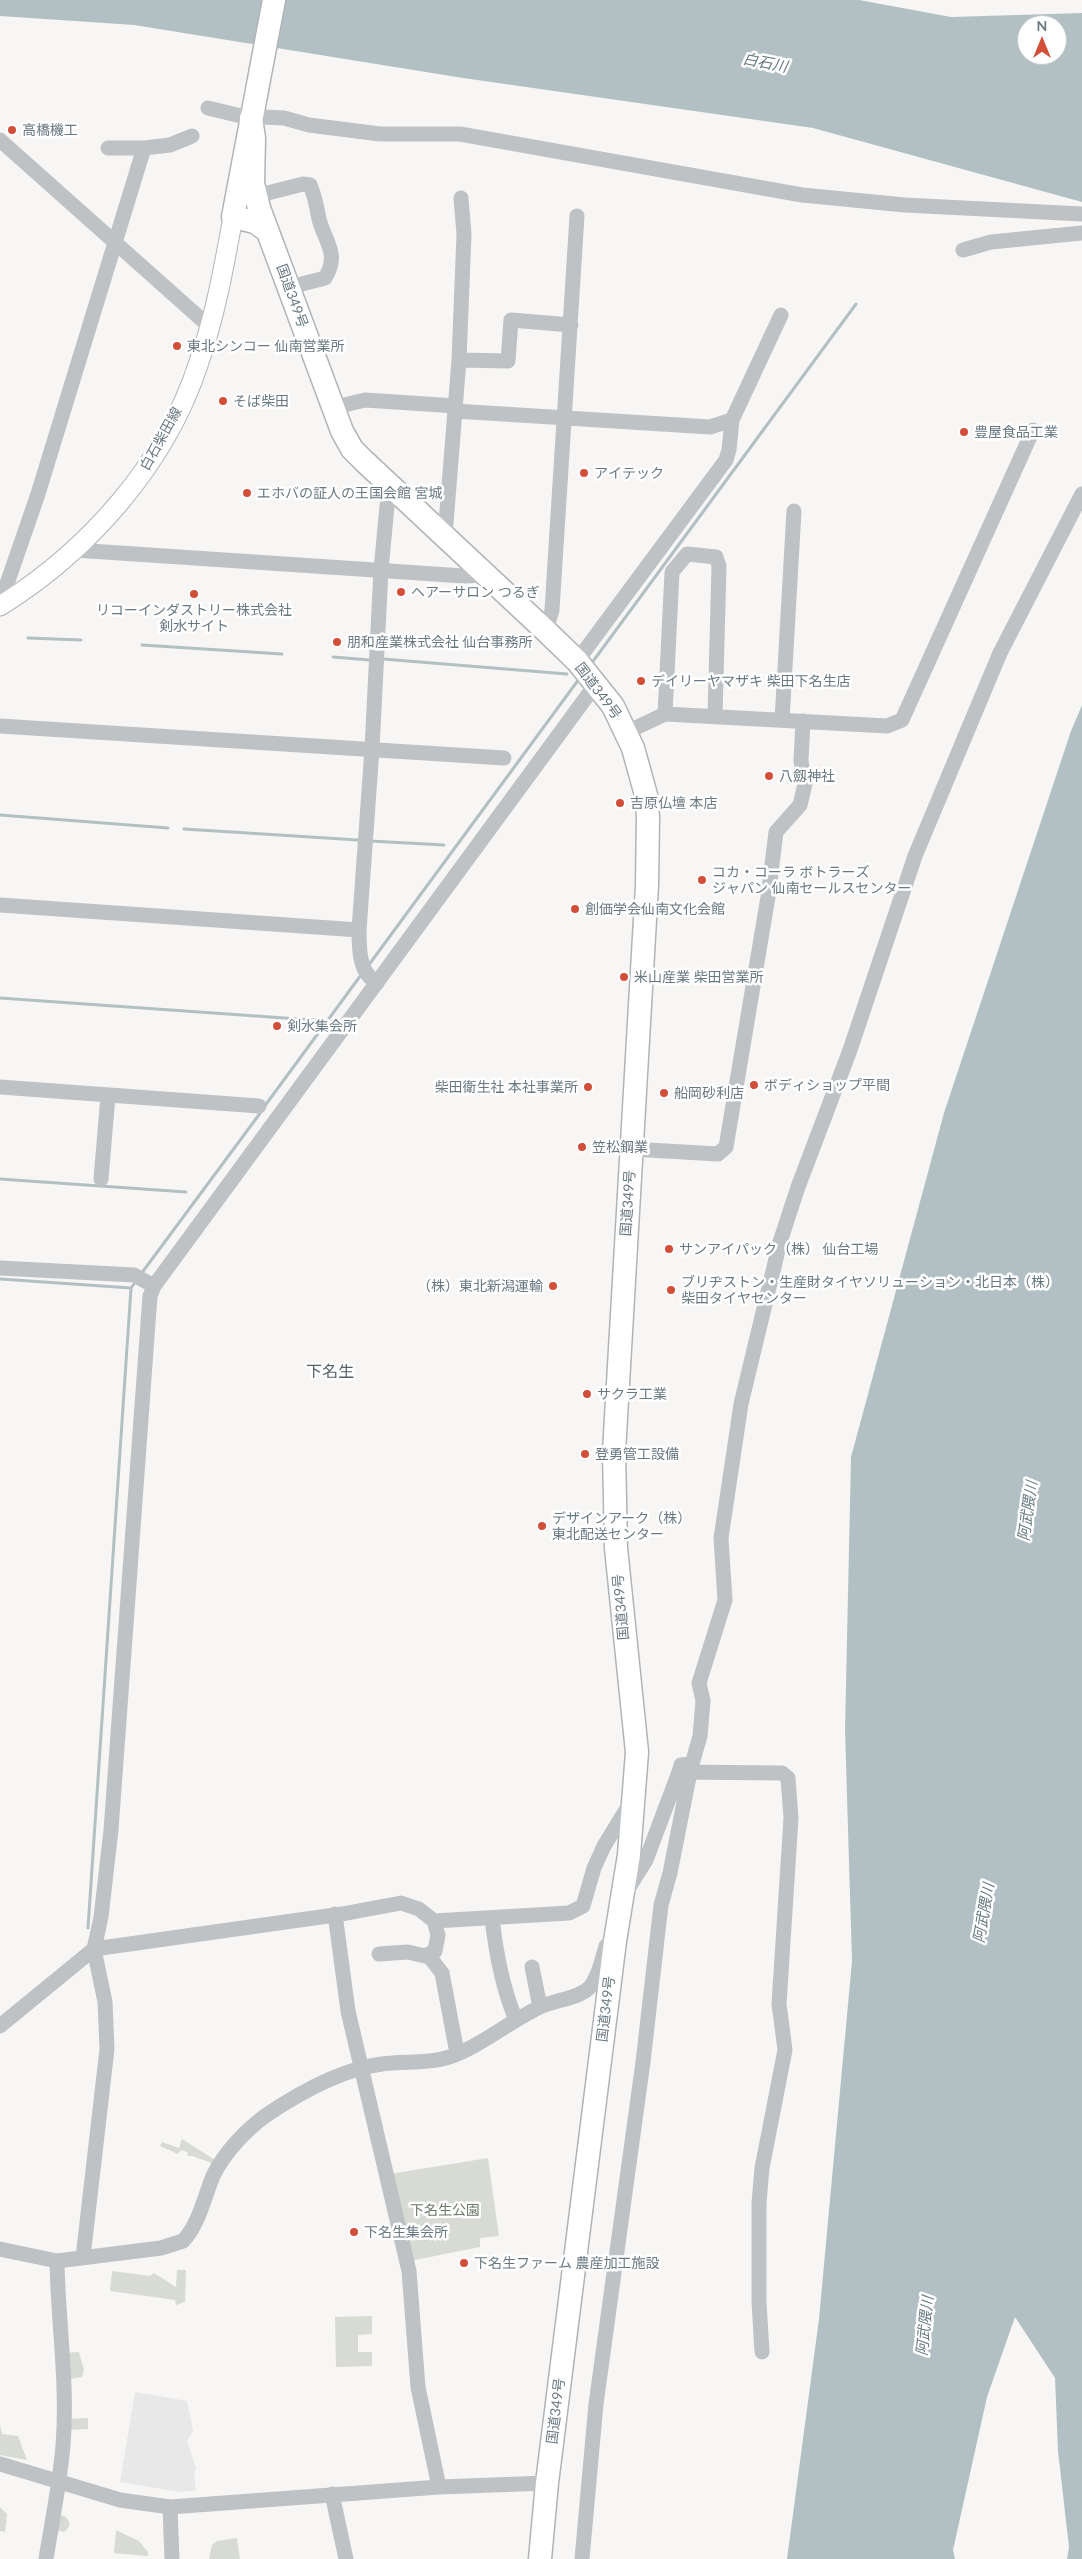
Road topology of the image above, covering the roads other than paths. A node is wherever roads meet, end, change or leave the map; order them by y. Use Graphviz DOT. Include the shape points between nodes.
graph roads {
  1 [pos="274,0"];
  2 [pos="253,107"];
  3 [pos="208,108"];
  4 [pos="192,136"];
  5 [pos="0,140"];
  6 [pos="108,148"];
  7 [pos="144,148"];
  8 [pos="256,196"];
  9 [pos="461,198"];
  10 [pos="1082,214"];
  11 [pos="577,216"];
  12 [pos="232,217"];
  13 [pos="266,230"];
  14 [pos="1082,233"];
  15 [pos="114,244"];
  16 [pos="963,250"];
  17 [pos="288,284"];
  18 [pos="781,315"];
  19 [pos="571,325"];
  20 [pos="210,327"];
  21 [pos="459,360"];
  22 [pos="332,408"];
  23 [pos="455,408"];
  24 [pos="564,419"];
  25 [pos="732,420"];
  26 [pos="1033,430"];
  27 [pos="389,485"];
  28 [pos="1082,494"];
  29 [pos="794,512"];
  30 [pos="445,536"];
  31 [pos="76,550"];
  32 [pos="380,570"];
  33 [pos="486,574"];
  34 [pos="0,605"];
  35 [pos="546,630"];
  36 [pos="586,672"];
  37 [pos="665,714"];
  38 [pos="715,716"];
  39 [pos="782,720"];
  40 [pos="803,721"];
  41 [pos="0,726"];
  42 [pos="627,732"];
  43 [pos="372,749"];
  44 [pos="504,758"];
  45 [pos="0,905"];
  46 [pos="359,930"];
  47 [pos="375,982"];
  48 [pos="0,1087"];
  49 [pos="108,1096"];
  50 [pos="259,1106"];
  51 [pos="632,1149"];
  52 [pos="101,1179"];
  53 [pos="0,1268"];
  54 [pos="151,1285"];
  55 [pos="684,1772"];
  56 [pos="634,1800"];
  57 [pos="622,1895"];
  58 [pos="335,1914"];
  59 [pos="492,1918"];
  60 [pos="434,1921"];
  61 [pos="615,1941"];
  62 [pos="94,1949"];
  63 [pos="379,1954"];
  64 [pos="428,1955"];
  65 [pos="532,1967"];
  66 [pos="540,2007"];
  67 [pos="516,2020"];
  68 [pos="0,2026"];
  69 [pos="457,2053"];
  70 [pos="362,2068"];
  71 [pos="0,2249"];
  72 [pos="83,2257"];
  73 [pos="56,2261"];
  74 [pos="762,2352"];
  75 [pos="0,2464"];
  76 [pos="58,2482"];
  77 [pos="547,2484"];
  78 [pos="439,2487"];
  79 [pos="332,2494"];
  80 [pos="170,2507"];
  81 [pos="46,2559"];
  82 [pos="172,2559"];
  83 [pos="346,2559"];
  84 [pos="540,2559"];
  85 [pos="582,2559"];
  1 -- 2 [label="highway"];
  2 -- 3 [label="street"];
  2 -- 8 [label="highway, 国道349号" via="252,171"];
  2 -- 10 [label="street" via="309,125 380,134 462,134 802,195 896,204"];
  2 -- 12 [label="highway"];
  4 -- 7 [label="street" via="170,145"];
  5 -- 15 [label="street"];
  6 -- 7 [label="street"];
  7 -- 15 [label="street"];
  8 -- 13 [label="highway, 国道349号"];
  8 -- 17 [label="street" via="303,184 310,185 318,203 333,262 325,278 298,285"];
  9 -- 21 [label="street" via="464,234"];
  11 -- 19 [label="street"];
  12 -- 13 [label="highway" via="255,222"];
  12 -- 20 [label="main road, 白石柴田線"];
  13 -- 17 [label="highway, 国道349号"];
  14 -- 16 [label="street" via="991,242"];
  15 -- 20 [label="street"];
  15 -- 34 [label="street" via="38,494"];
  17 -- 22 [label="highway, 国道349号"];
  18 -- 25 [label="street"];
  19 -- 21 [label="street" via="511,320 508,361"];
  19 -- 24 [label="street"];
  20 -- 31 [label="main road, 白石柴田線" via="190,387 159,447 141,475"];
  21 -- 23 [label="street"];
  22 -- 23 [label="street" via="366,400"];
  22 -- 27 [label="highway, 国道349号" via="352,448"];
  23 -- 24 [label="street"];
  23 -- 30 [label="street"];
  24 -- 25 [label="street" via="710,427"];
  24 -- 35 [label="street" via="552,610"];
  25 -- 36 [label="street" via="726,460"];
  26 -- 40 [label="street" via="906,716 886,726"];
  27 -- 30 [label="highway, 国道349号"];
  27 -- 32 [label="street"];
  28 -- 55 [label="street" via="1000,653 915,856 850,1050 783,1232 741,1404 721,1538 725,1600 699,1683 703,1701 700,1736 692,1764 681,1766"];
  29 -- 39 [label="street"];
  30 -- 33 [label="highway, 国道349号"];
  31 -- 32 [label="street"];
  31 -- 34 [label="main road, 白石柴田線"];
  32 -- 33 [label="street" via="464,576"];
  32 -- 43 [label="street"];
  33 -- 35 [label="highway, 国道349号"];
  35 -- 36 [label="highway, 国道349号"];
  36 -- 42 [label="highway, 国道349号" via="613,706"];
  36 -- 47 [label="street" via="502,809"];
  37 -- 38 [label="street"];
  37 -- 38 [label="street" via="672,572 687,554 716,556 719,566"];
  37 -- 42 [label="street"];
  38 -- 39 [label="street"];
  39 -- 40 [label="street"];
  40 -- 51 [label="street" via="801,761 805,784 800,805 776,832 726,1147 718,1154"];
  41 -- 43 [label="street"];
  42 -- 51 [label="highway, 国道349号" via="639,763 648,816"];
  43 -- 44 [label="street"];
  43 -- 46 [label="street"];
  45 -- 46 [label="street"];
  46 -- 47 [label="street" via="359,958"];
  47 -- 54 [label="street"];
  48 -- 49 [label="street"];
  49 -- 50 [label="street"];
  49 -- 52 [label="street"];
  51 -- 56 [label="highway, 国道349号" via="617,1371 614,1474 619,1592 636,1732"];
  53 -- 54 [label="street" via="134,1275"];
  54 -- 62 [label="street" via="111,1830"];
  55 -- 57 [label="street" via="640,1873"];
  55 -- 74 [label="street" via="782,1773 790,1781 791,1818 779,2004 785,2050 762,2168 759,2203"];
  55 -- 85 [label="street" via="670,1873 661,1905 596,2404"];
  56 -- 57 [label="highway, 国道349号"];
  56 -- 59 [label="street" via="627,1806 604,1846 583,1906 569,1913"];
  57 -- 61 [label="highway, 国道349号"];
  58 -- 60 [label="street" via="401,1903 420,1909"];
  58 -- 62 [label="street"];
  58 -- 70 [label="street" via="348,2011"];
  59 -- 60 [label="street"];
  59 -- 67 [label="street" via="504,1992"];
  60 -- 64 [label="street" via="438,1935 436,1951"];
  61 -- 66 [label="street" via="606,1946 590,1987"];
  61 -- 77 [label="highway, 国道349号"];
  62 -- 68 [label="street"];
  62 -- 72 [label="street" via="105,2002 107,2049"];
  63 -- 64 [label="street" via="408,1952"];
  64 -- 69 [label="street" via="442,1973"];
  65 -- 66 [label="street"];
  66 -- 67 [label="street"];
  67 -- 69 [label="street"];
  69 -- 70 [label="street" via="427,2062"];
  70 -- 72 [label="street" via="290,2101 264,2117 243,2136 214,2175 184,2242 161,2248"];
  70 -- 78 [label="street" via="409,2271 418,2388"];
  71 -- 73 [label="street"];
  72 -- 73 [label="street"];
  73 -- 76 [label="street" via="63,2353 63,2445"];
  75 -- 76 [label="street"];
  76 -- 80 [label="street" via="120,2500"];
  76 -- 81 [label="street"];
  77 -- 78 [label="street"];
  77 -- 84 [label="highway, 国道349号"];
  78 -- 79 [label="street"];
  79 -- 80 [label="street"];
  79 -- 83 [label="street"];
  80 -- 82 [label="street"];
}
